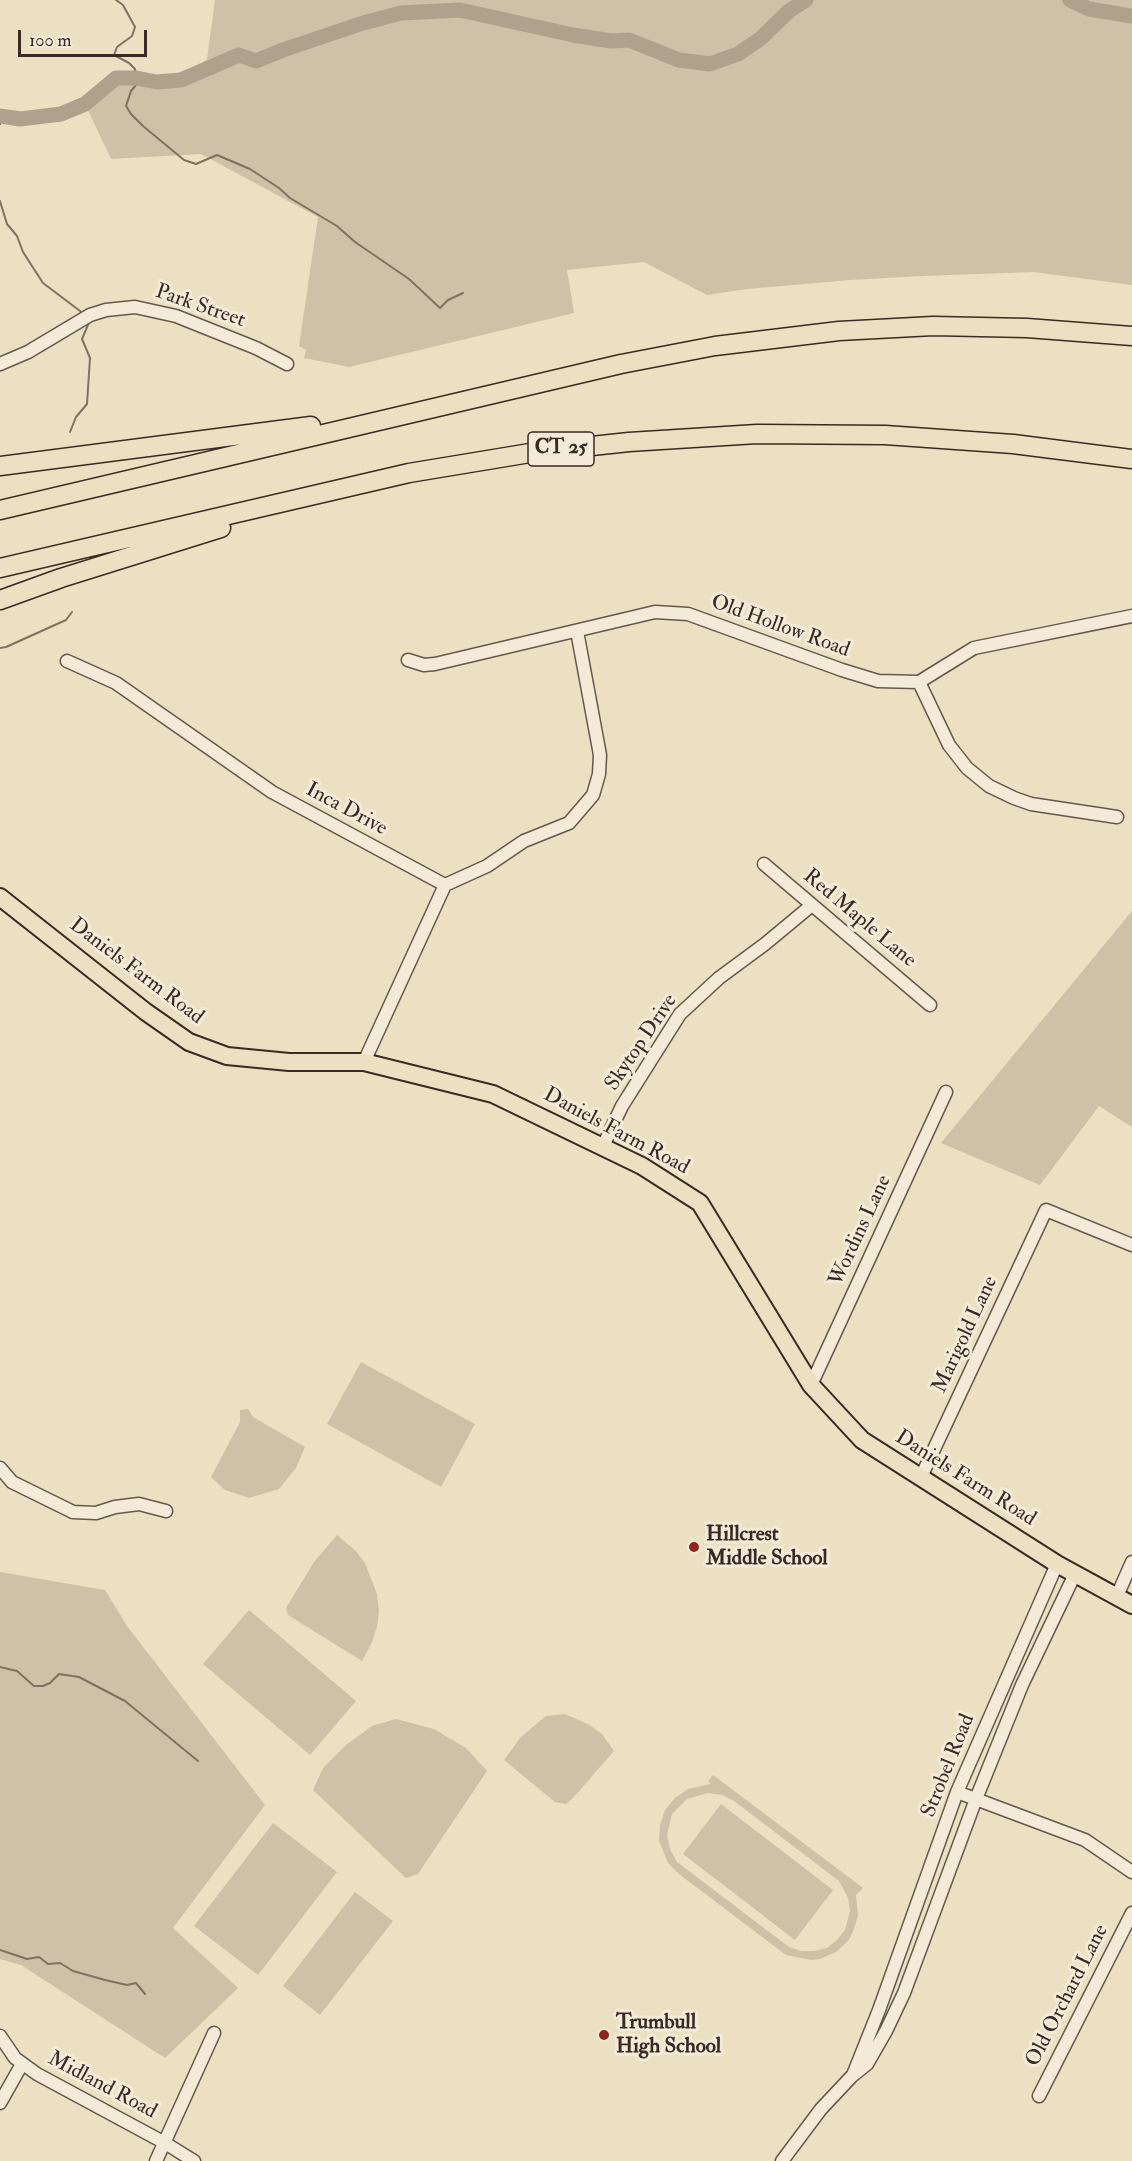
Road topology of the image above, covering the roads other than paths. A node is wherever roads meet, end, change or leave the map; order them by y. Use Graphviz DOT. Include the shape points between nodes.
graph roads {
  1 [pos="1132,336"];
  2 [pos="0,364"];
  3 [pos="287,364"];
  4 [pos="469,400"];
  5 [pos="1132,459"];
  6 [pos="0,466"];
  7 [pos="378,480"];
  8 [pos="0,510"];
  9 [pos="0,568"];
  10 [pos="0,600"];
  11 [pos="1132,616"];
  12 [pos="577,631"];
  13 [pos="408,660"];
  14 [pos="67,661"];
  15 [pos="919,682"];
  16 [pos="1117,818"];
  17 [pos="764,864"];
  18 [pos="446,885"];
  19 [pos="0,897"];
  20 [pos="812,905"];
  21 [pos="930,1005"];
  22 [pos="364,1062"];
  23 [pos="946,1092"];
  24 [pos="603,1146"];
  25 [pos="1132,1245"];
  26 [pos="812,1385"];
  27 [pos="0,1468"];
  28 [pos="921,1477"];
  29 [pos="166,1511"];
  30 [pos="1132,1562"];
  31 [pos="1057,1563"];
  32 [pos="1075,1574"];
  33 [pos="1117,1596"];
  34 [pos="1132,1605"];
  35 [pos="957,1792"];
  36 [pos="976,1799"];
  37 [pos="1132,1872"];
  38 [pos="1132,1913"];
  39 [pos="888,1987"];
  40 [pos="903,1993"];
  41 [pos="214,2033"];
  42 [pos="0,2036"];
  43 [pos="22,2064"];
  44 [pos="852,2076"];
  45 [pos="1040,2096"];
  46 [pos="0,2103"];
  47 [pos="165,2143"];
  48 [pos="156,2161"];
  49 [pos="194,2161"];
  50 [pos="782,2161"];
  1 -- 4 [label="highway" via="964,326 808,333 652,357"];
  2 -- 3 [label="street, Park Street" via="86,317 135,306 176,316"];
  4 -- 6 [label="highway" via="284,430"];
  4 -- 8 [label="highway"];
  5 -- 7 [label="highway, CT 25" via="950,438 757,434 567,448"];
  7 -- 9 [label="highway, CT 25"];
  7 -- 10 [label="highway"];
  11 -- 15 [label="street" via="974,648"];
  12 -- 13 [label="street, Old Hollow Road" via="435,664"];
  12 -- 15 [label="street, Old Hollow Road" via="655,612 687,614 878,681"];
  12 -- 18 [label="street" via="600,755 593,795 569,822 524,841 487,866"];
  14 -- 18 [label="street, Inca Drive" via="116,683 272,792"];
  15 -- 16 [label="street" via="949,745 967,768 989,786 1031,804"];
  17 -- 20 [label="street, Red Maple Lane"];
  18 -- 22 [label="street"];
  19 -- 22 [label="main road, Daniels Farm Road" via="189,1042 227,1056 289,1062"];
  20 -- 21 [label="street, Red Maple Lane"];
  20 -- 24 [label="street, Skytop Drive" via="680,1014 622,1106"];
  22 -- 24 [label="main road, Daniels Farm Road" via="493,1094"];
  23 -- 26 [label="street, Wordins Lane"];
  24 -- 26 [label="main road, Daniels Farm Road" via="700,1203"];
  25 -- 28 [label="street, Marigold Lane" via="1046,1209"];
  26 -- 28 [label="main road, Daniels Farm Road" via="862,1440"];
  27 -- 29 [label="street" via="12,1482 73,1512 96,1513 139,1504"];
  28 -- 31 [label="main road, Daniels Farm Road"];
  30 -- 33 [label="street"];
  31 -- 32 [label="main road, Daniels Farm Road"];
  31 -- 35 [label="street, Strobel Road"];
  32 -- 33 [label="main road, Daniels Farm Road"];
  32 -- 36 [label="street, Strobel Road" via="1022,1685"];
  33 -- 34 [label="main road, Daniels Farm Road"];
  35 -- 36 [label="street"];
  35 -- 39 [label="street, Strobel Road"];
  36 -- 37 [label="street" via="1085,1840"];
  36 -- 40 [label="street, Strobel Road"];
  38 -- 45 [label="street, Old Orchard Lane"];
  39 -- 40 [label="street"];
  39 -- 44 [label="street, Strobel Road"];
  40 -- 44 [label="street, Strobel Road" via="867,2064"];
  41 -- 47 [label="street"];
  42 -- 43 [label="street, Midland Road"];
  43 -- 46 [label="street"];
  43 -- 47 [label="street, Midland Road"];
  44 -- 50 [label="street, Strobel Road"];
  47 -- 48 [label="street"];
  47 -- 49 [label="street, Midland Road"];
}
